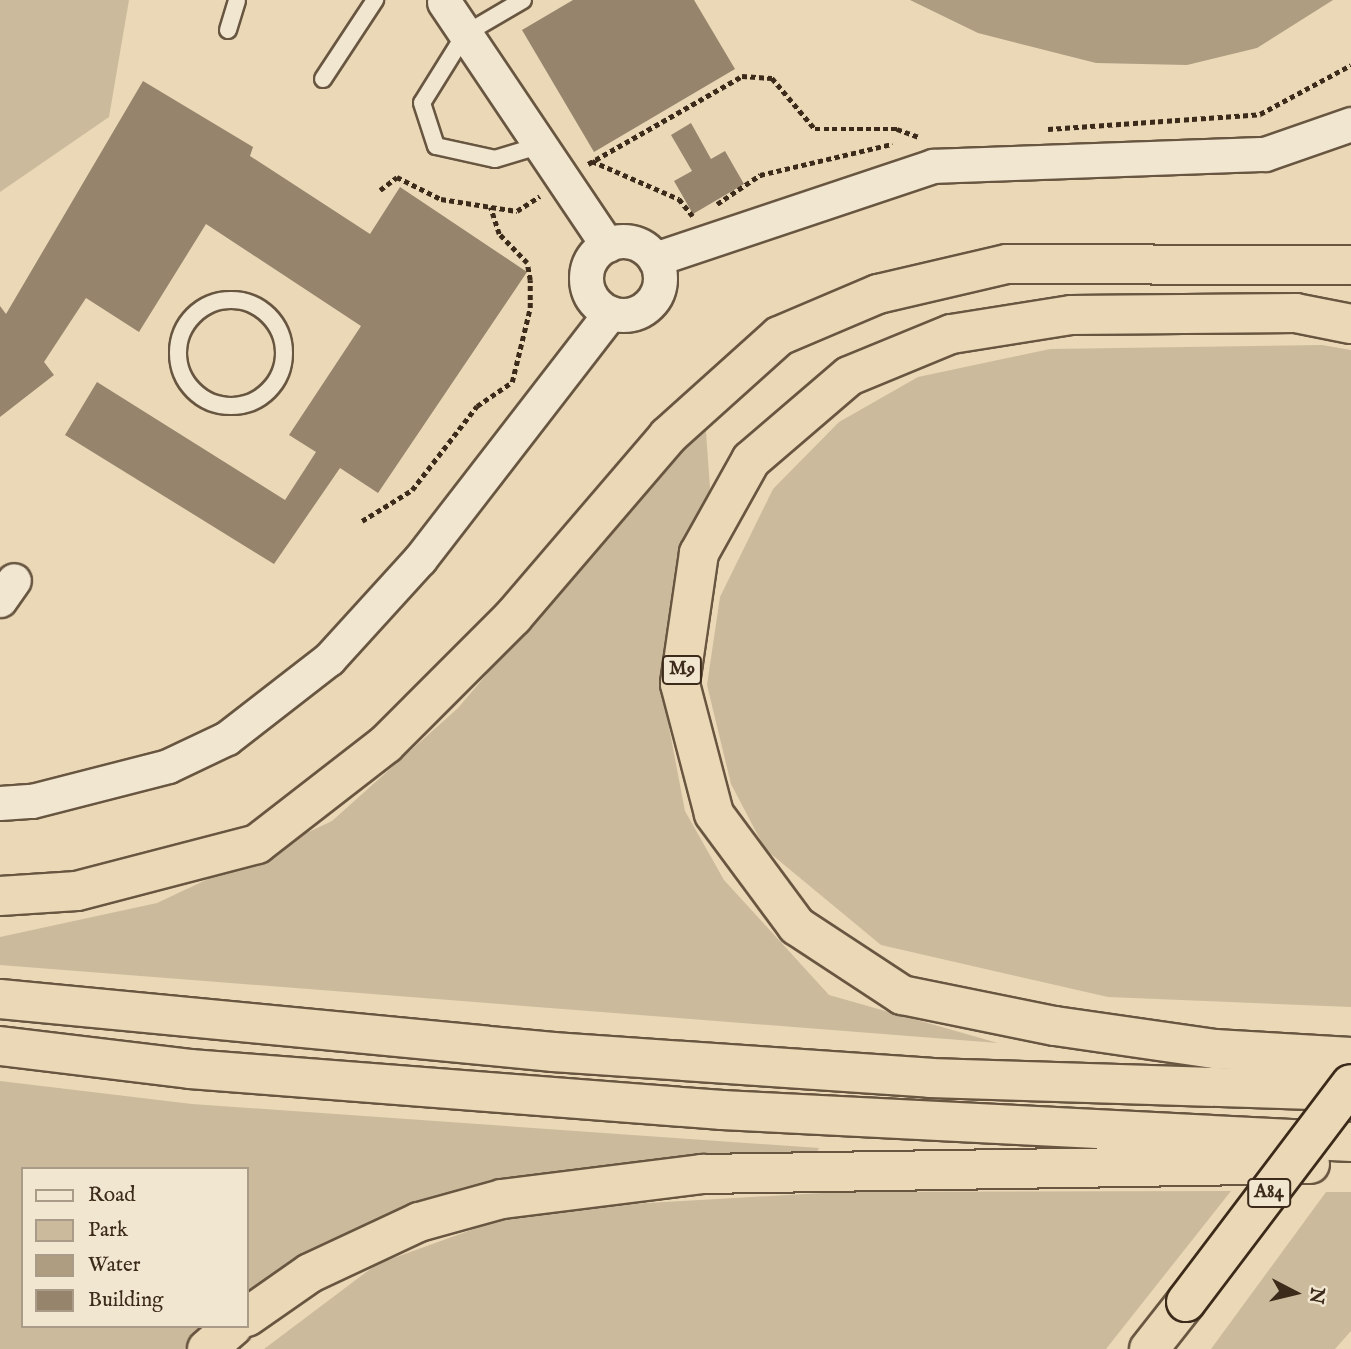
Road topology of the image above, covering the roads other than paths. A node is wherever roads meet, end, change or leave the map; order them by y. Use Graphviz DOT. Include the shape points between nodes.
graph roads {
  1 [pos="237,0"];
  2 [pos="375,0"];
  3 [pos="523,0"];
  4 [pos="444,1"];
  5 [pos="228,30"];
  6 [pos="465,34"];
  7 [pos="323,79"];
  8 [pos="1351,124"];
  9 [pos="538,146"];
  10 [pos="607,245"];
  11 [pos="655,259"];
  12 [pos="1351,265"];
  13 [pos="610,313"];
  14 [pos="1351,324"];
  15 [pos="230,407"];
  16 [pos="0,803"];
  17 [pos="0,896"];
  18 [pos="0,999"];
  19 [pos="0,1046"];
  20 [pos="1351,1057"];
  21 [pos="1351,1084"];
  22 [pos="1351,1091"];
  23 [pos="1351,1142"];
  24 [pos="1351,1163"];
  25 [pos="248,1316"];
  26 [pos="231,1328"];
  27 [pos="207,1349"];
  28 [pos="1149,1349"];
  1 -- 5 [label="lane"];
  2 -- 7 [label="lane"];
  3 -- 6 [label="lane"];
  4 -- 6 [label="street"];
  6 -- 9 [label="street"];
  6 -- 9 [label="lane" via="422,103 436,146 495,159"];
  8 -- 11 [label="street" via="1265,154 933,166"];
  9 -- 10 [label="street"];
  10 -- 11 [label="street" via="632,242"];
  10 -- 13 [label="street" via="587,276 594,300"];
  11 -- 13 [label="street" via="660,284 648,306 635,314"];
  12 -- 17 [label="highway" via="1007,264 878,294 779,336 668,436 513,617 386,744 257,844 77,891"];
  13 -- 16 [label="street" via="419,559 329,659 226,738 168,766 32,801"];
  14 -- 20 [label="highway, M9" via="1296,313 1071,316 951,334 849,376 751,460 699,553 680,684 714,814 797,926 902,995 1055,1026 1215,1049"];
  15 -- 15 [label="lane" via="196,393 178,357 187,324 225,300 256,307 270,317 284,349 267,392"];
  18 -- 22 [label="highway" via="553,1052 916,1077"];
  19 -- 23 [label="highway" via="190,1069 723,1110"];
  21 -- 28 [label="highway, A84, bridge"];
  24 -- 25 [label="highway" via="702,1174 502,1199 419,1222 310,1273"];
  26 -- 27 [label="highway"];
}
